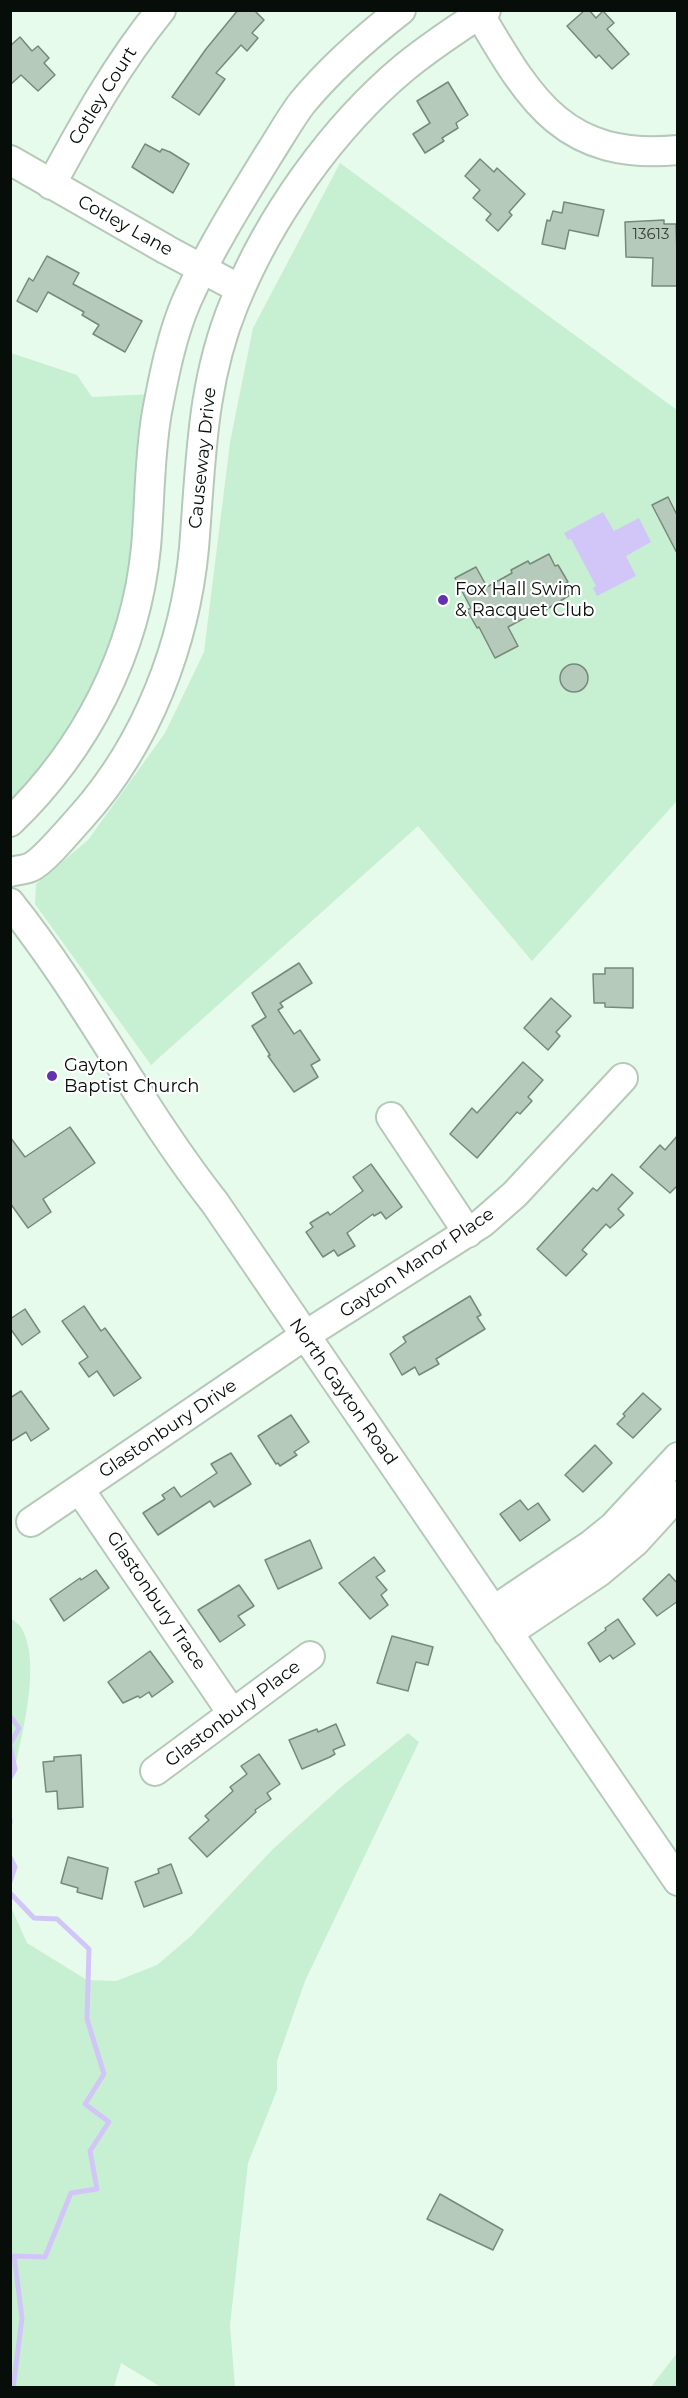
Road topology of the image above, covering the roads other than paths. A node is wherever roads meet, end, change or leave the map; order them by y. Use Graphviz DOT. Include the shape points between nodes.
graph roads {
  1 [pos="161,10"];
  2 [pos="401,10"];
  3 [pos="481,12"];
  4 [pos="678,150"];
  5 [pos="10,160"];
  6 [pos="51,184"];
  7 [pos="203,270"];
  8 [pos="240,289"];
  9 [pos="10,822"];
  10 [pos="10,872"];
  11 [pos="10,903"];
  12 [pos="623,1078"];
  13 [pos="391,1117"];
  14 [pos="468,1233"];
  15 [pos="304,1336"];
  16 [pos="678,1457"];
  17 [pos="80,1490"];
  18 [pos="678,1495"];
  19 [pos="31,1522"];
  20 [pos="501,1622"];
  21 [pos="310,1656"];
  22 [pos="231,1713"];
  23 [pos="155,1771"];
  24 [pos="678,1881"];
  1 -- 6 [label="street, Cotley Court" via="115,72"];
  2 -- 7 [label="street" via="344,59 302,103 243,195"];
  3 -- 4 [label="street" via="523,86 556,120 592,142 610,147 634,152"];
  3 -- 8 [label="street, Causeway Drive" via="404,68 338,134 289,200"];
  5 -- 6 [label="street, Cotley Lane"];
  6 -- 7 [label="street, Cotley Lane"];
  7 -- 8 [label="street, Cotley Lane"];
  7 -- 9 [label="street" via="186,301 168,362 151,458 142,573 118,662 88,726 45,786"];
  8 -- 10 [label="street, Causeway Drive" via="211,376 198,462 194,549 187,598 161,686 136,738 88,809 31,867"];
  11 -- 15 [label="street, North Gayton Road"];
  12 -- 14 [label="street, Gayton Manor Place" via="515,1194"];
  13 -- 14 [label="street"];
  14 -- 15 [label="street, Gayton Manor Place"];
  15 -- 17 [label="street, Glastonbury Drive"];
  15 -- 20 [label="street, North Gayton Road"];
  16 -- 20 [label="street" via="613,1527"];
  17 -- 19 [label="street, Glastonbury Drive"];
  17 -- 22 [label="street, Glastonbury Trace"];
  18 -- 20 [label="street" via="635,1542 599,1572"];
  20 -- 24 [label="street, North Gayton Road"];
  21 -- 22 [label="street, Glastonbury Place"];
  22 -- 23 [label="street, Glastonbury Place"];
}
